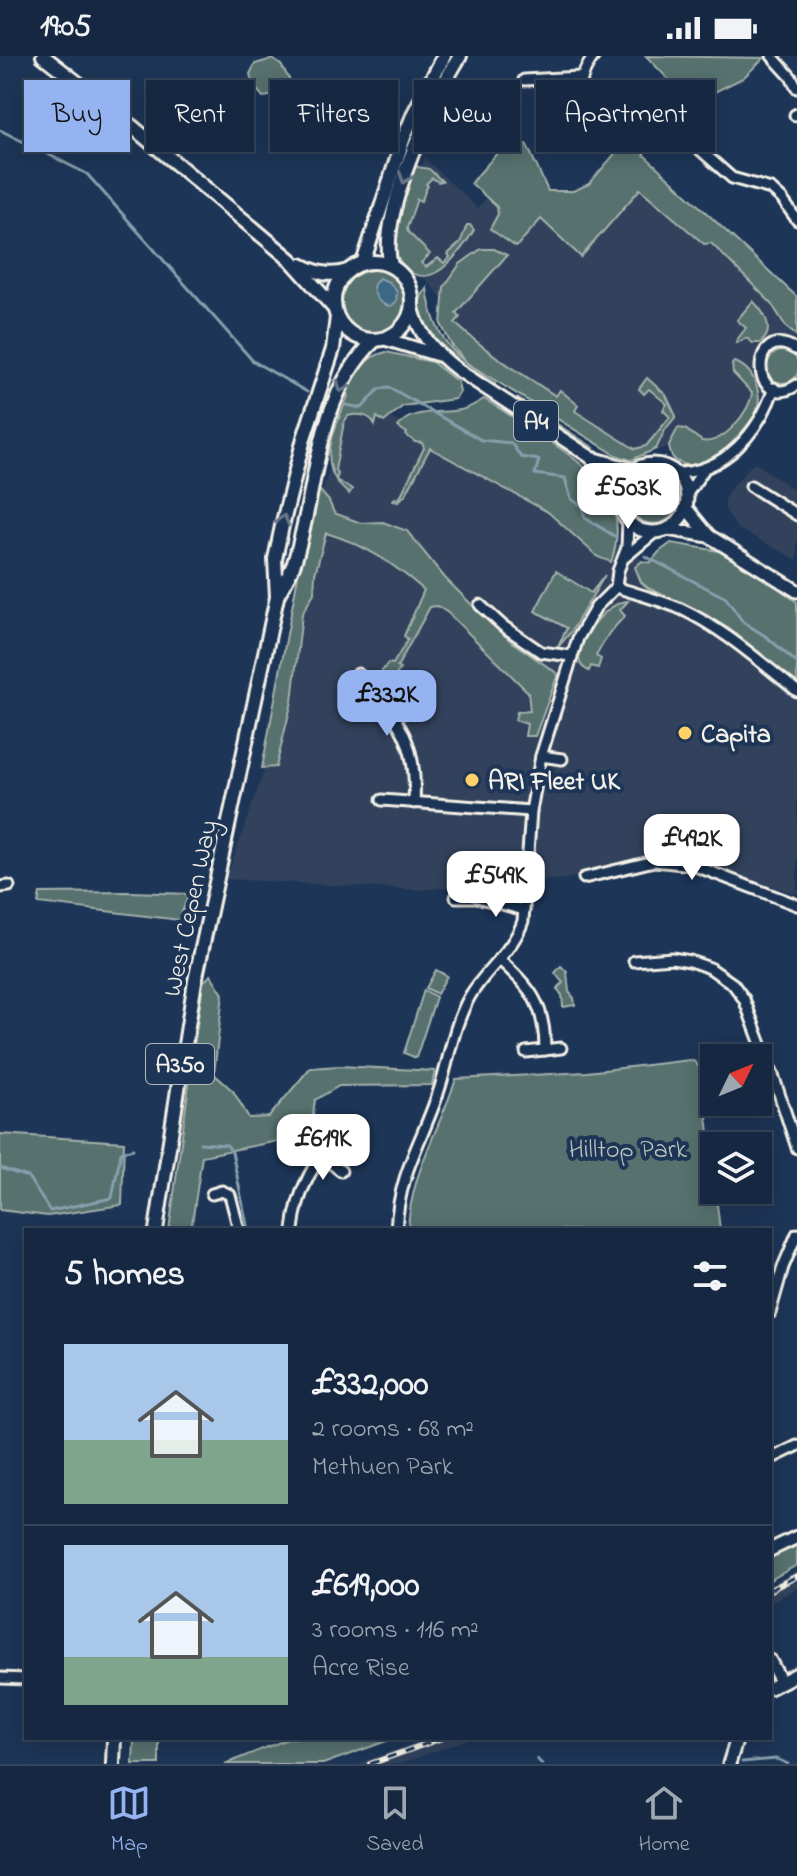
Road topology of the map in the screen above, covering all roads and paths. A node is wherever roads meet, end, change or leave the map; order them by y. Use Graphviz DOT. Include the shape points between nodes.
graph roads {
  1 [pos="43,56"];
  2 [pos="444,56"];
  3 [pos="460,56"];
  4 [pos="594,56"];
  5 [pos="772,56"];
  6 [pos="580,77"];
  7 [pos="524,80"];
  8 [pos="580,80"];
  9 [pos="797,88"];
  10 [pos="706,152"];
  11 [pos="797,198"];
  12 [pos="787,206"];
  13 [pos="797,220"];
  14 [pos="291,260"];
  15 [pos="363,263"];
  16 [pos="391,266"];
  17 [pos="348,271"];
  18 [pos="412,304"];
  19 [pos="336,312"];
  20 [pos="379,340"];
  21 [pos="797,350"];
  22 [pos="438,355"];
  23 [pos="797,385"];
  24 [pos="774,388"];
  25 [pos="592,458"];
  26 [pos="634,470"];
  27 [pos="703,471"];
  28 [pos="675,473"];
  29 [pos="751,486"];
  30 [pos="687,494"];
  31 [pos="619,498"];
  32 [pos="686,508"];
  33 [pos="797,515"];
  34 [pos="628,520"];
  35 [pos="668,529"];
  36 [pos="655,532"];
  37 [pos="709,536"];
  38 [pos="625,557"];
  39 [pos="616,587"];
  40 [pos="797,591"];
  41 [pos="277,597"];
  42 [pos="480,605"];
  43 [pos="571,656"];
  44 [pos="358,674"];
  45 [pos="797,691"];
  46 [pos="419,699"];
  47 [pos="395,719"];
  48 [pos="541,756"];
  49 [pos="562,759"];
  50 [pos="382,800"];
  51 [pos="414,803"];
  52 [pos="531,811"];
  53 [pos="584,878"];
  54 [pos="456,897"];
  55 [pos="797,905"];
  56 [pos="524,910"];
  57 [pos="499,959"];
  58 [pos="634,961"];
  59 [pos="561,1048"];
  60 [pos="545,1050"];
  61 [pos="526,1052"];
  62 [pos="773,1075"];
  63 [pos="341,1130"];
  64 [pos="797,1148"];
  65 [pos="321,1155"];
  66 [pos="341,1171"];
  67 [pos="212,1194"];
  68 [pos="156,1228"];
  69 [pos="238,1228"];
  70 [pos="294,1228"];
  71 [pos="396,1228"];
  72 [pos="797,1234"];
  73 [pos="772,1306"];
  74 [pos="797,1446"];
  75 [pos="772,1458"];
  76 [pos="797,1537"];
  77 [pos="772,1549"];
  78 [pos="797,1674"];
  79 [pos="0,1678"];
  80 [pos="24,1679"];
  81 [pos="775,1684"];
  82 [pos="114,1740"];
  83 [pos="736,1740"];
  84 [pos="113,1764"];
  85 [pos="729,1764"];
  1 -- 14 [label="highway"];
  2 -- 15 [label="highway" via="409,124"];
  3 -- 16 [label="highway, one-way" via="427,119 402,185 389,234"];
  4 -- 6 [label="street"];
  5 -- 9 [label="street"];
  6 -- 7 [label="street"];
  6 -- 8 [label="street"];
  10 -- 12 [label="street" via="735,180 767,186"];
  11 -- 12 [label="street"];
  12 -- 13 [label="street"];
  14 -- 17 [label="highway" via="325,275"];
  14 -- 19 [label="highway"];
  15 -- 16 [label="highway"];
  15 -- 17 [label="highway"];
  16 -- 18 [label="highway" via="404,277"];
  17 -- 19 [label="highway" via="336,287"];
  18 -- 20 [label="highway" via="404,326"];
  18 -- 22 [label="main road, A4" via="414,317"];
  19 -- 20 [label="highway" via="351,334"];
  41 -- 19 [label="highway, West Cepen Way / A350, one-way" via="275,559 304,438 333,349"];
  20 -- 22 [label="main road, A4"];
  20 -- 41 [label="highway, West Cepen Way / A350, one-way" via="350,369 334,403 293,564"];
  21 -- 24 [label="street" via="781,344 763,354 760,374"];
  22 -- 25 [label="main road, A4"];
  23 -- 24 [label="street"];
  24 -- 27 [label="street" via="754,430"];
  25 -- 26 [label="main road, A4"];
  25 -- 31 [label="main road, A4"];
  26 -- 28 [label="main road, A4" via="654,464"];
  26 -- 31 [label="main road"];
  27 -- 28 [label="street"];
  27 -- 30 [label="street"];
  28 -- 30 [label="main road"];
  29 -- 33 [label="street"];
  30 -- 32 [label="main road"];
  31 -- 34 [label="main road, A4"];
  32 -- 35 [label="main road"];
  32 -- 37 [label="main road"];
  34 -- 36 [label="main road"];
  34 -- 38 [label="street"];
  35 -- 36 [label="main road"];
  35 -- 37 [label="main road"];
  36 -- 38 [label="street"];
  37 -- 40 [label="main road"];
  38 -- 39 [label="street"];
  39 -- 43 [label="street" via="592,613"];
  39 -- 45 [label="street" via="694,616"];
  41 -- 68 [label="highway, West Cepen Way / A350" via="192,995"];
  42 -- 43 [label="street" via="541,652"];
  43 -- 48 [label="street"];
  44 -- 47 [label="street"];
  46 -- 47 [label="street"];
  47 -- 51 [label="street" via="415,761"];
  48 -- 49 [label="street"];
  48 -- 52 [label="street"];
  50 -- 51 [label="street"];
  51 -- 52 [label="street"];
  52 -- 56 [label="street"];
  53 -- 55 [label="street" via="654,861 693,865"];
  54 -- 56 [label="street"];
  56 -- 57 [label="street" via="518,935"];
  57 -- 60 [label="street" via="538,1000"];
  57 -- 71 [label="street" via="460,1016 441,1087 405,1174"];
  58 -- 62 [label="street" via="690,961 733,984 744,999"];
  59 -- 60 [label="street"];
  60 -- 61 [label="street"];
  62 -- 64 [label="street"];
  63 -- 65 [label="street"];
  65 -- 66 [label="street"];
  65 -- 70 [label="street" via="305,1183"];
  67 -- 69 [label="street" via="230,1195"];
  72 -- 73 [label="street"];
  74 -- 75 [label="street"];
  76 -- 77 [label="main road"];
  78 -- 81 [label="main road"];
  79 -- 80 [label="street"];
  82 -- 84 [label="highway"];
  83 -- 85 [label="main road"];
}
